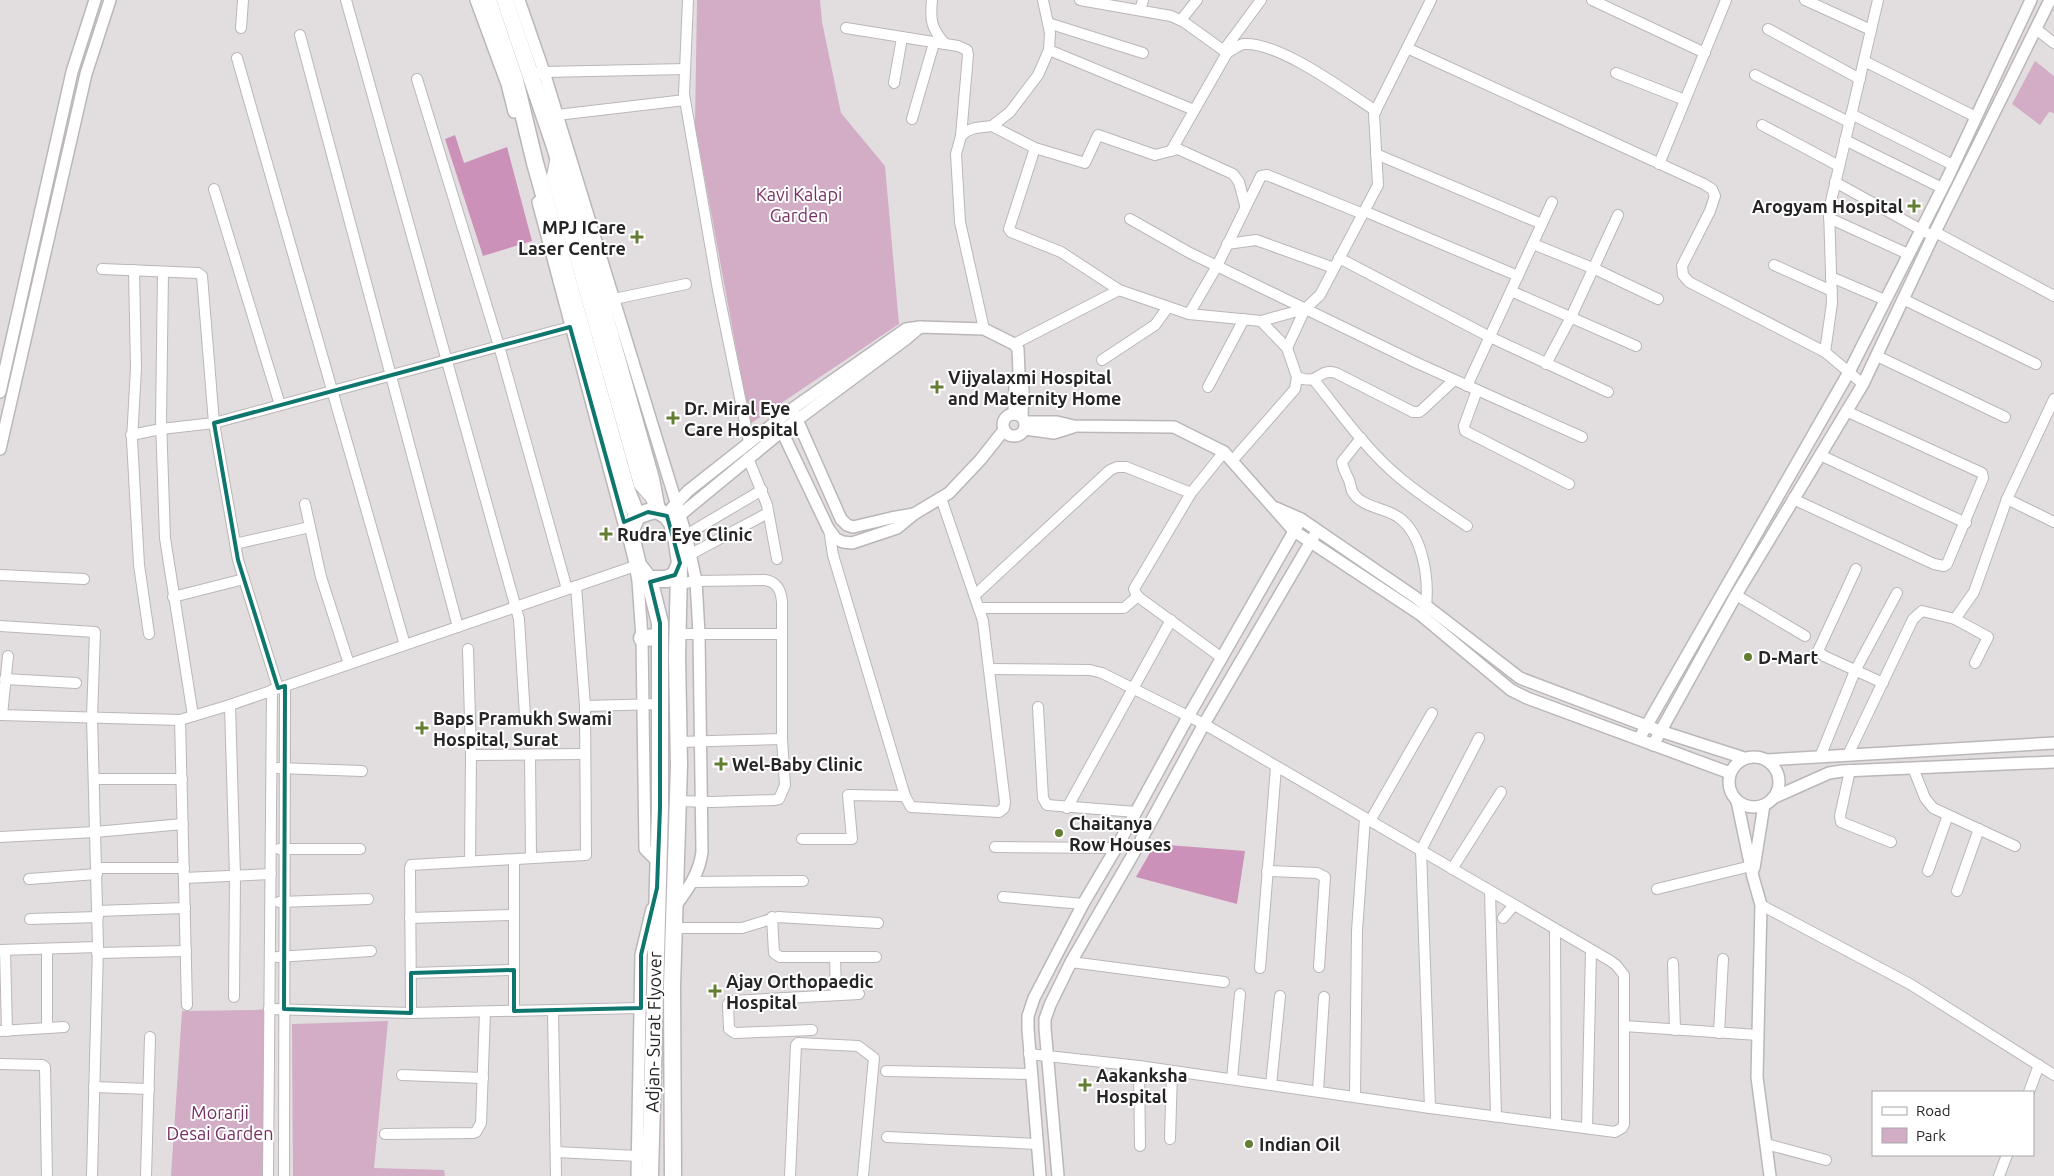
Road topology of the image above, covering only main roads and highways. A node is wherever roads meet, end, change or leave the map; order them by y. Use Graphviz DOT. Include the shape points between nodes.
graph roads {
  1 [pos="488,0"];
  2 [pos="516,1"];
  3 [pos="529,74"];
  4 [pos="668,512"];
  5 [pos="636,514"];
  6 [pos="679,576"];
  7 [pos="649,579"];
  8 [pos="642,638"];
  9 [pos="660,638"];
  10 [pos="650,1176"];
  11 [pos="673,1176"];
  1 -- 3 [label="highway"];
  2 -- 3 [label="highway"];
  3 -- 4 [label="highway" via="594,277 651,479"];
  3 -- 5 [label="highway" via="535,163"];
  4 -- 5 [label="highway"];
  4 -- 6 [label="highway" via="677,542"];
  5 -- 7 [label="highway" via="630,532 637,565"];
  6 -- 7 [label="highway"];
  6 -- 11 [label="highway"];
  7 -- 9 [label="highway, Adjan- Surat Flyover" via="660,623"];
  8 -- 9 [label="highway"];
  9 -- 10 [label="highway, Adjan- Surat Flyover"];
}
